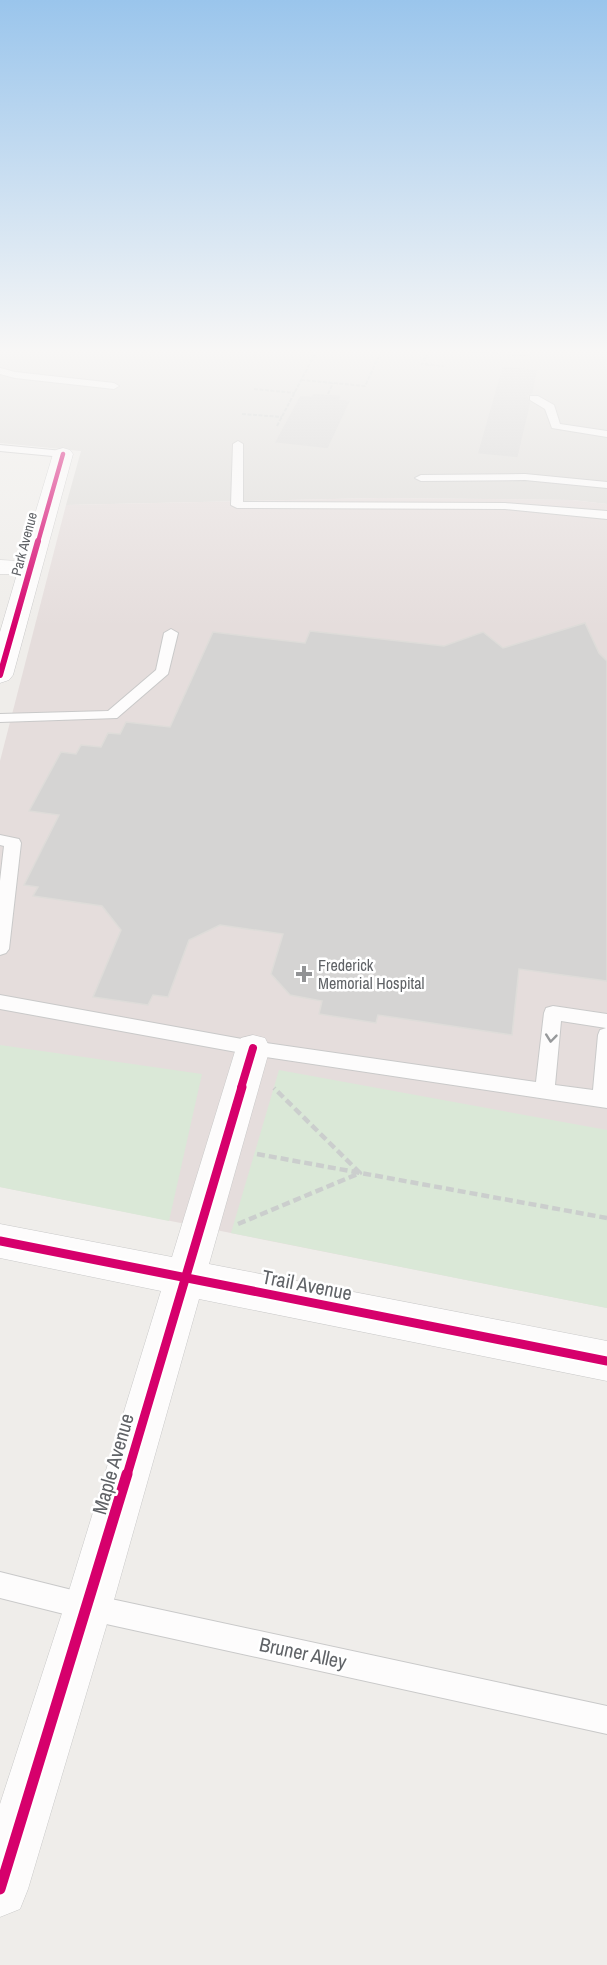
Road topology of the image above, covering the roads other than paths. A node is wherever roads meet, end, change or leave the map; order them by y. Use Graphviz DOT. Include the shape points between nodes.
graph roads {
  1 [pos="238,444"];
  2 [pos="0,448"];
  3 [pos="63,454"];
  4 [pos="421,478"];
  5 [pos="607,485"];
  6 [pos="607,515"];
  7 [pos="0,567"];
  8 [pos="32,568"];
  9 [pos="171,633"];
  10 [pos="0,675"];
  11 [pos="0,718"];
  12 [pos="0,840"];
  13 [pos="0,949"];
  14 [pos="0,1002"];
  15 [pos="607,1021"];
  16 [pos="607,1035"];
  17 [pos="253,1048"];
  18 [pos="545,1090"];
  19 [pos="604,1099"];
  20 [pos="0,1241"];
  21 [pos="186,1278"];
  22 [pos="607,1361"];
  23 [pos="0,1585"];
  24 [pos="88,1607"];
  25 [pos="607,1720"];
  26 [pos="0,1889"];
  1 -- 6 [label="lane" via="237,505 495,506"];
  2 -- 3 [label="lane"];
  3 -- 8 [label="street, Park Avenue"];
  4 -- 5 [label="lane" via="525,477"];
  7 -- 8 [label="street"];
  8 -- 10 [label="street, Park Avenue"];
  9 -- 11 [label="lane" via="163,671 112,715"];
  12 -- 13 [label="lane" via="13,843"];
  14 -- 17 [label="lane"];
  15 -- 18 [label="lane, one-way" via="553,1012"];
  16 -- 19 [label="lane"];
  17 -- 18 [label="lane"];
  17 -- 21 [label="street, Maple Avenue"];
  18 -- 19 [label="lane"];
  20 -- 21 [label="street, Trail Avenue"];
  21 -- 22 [label="street, Trail Avenue"];
  21 -- 24 [label="street, Maple Avenue"];
  23 -- 24 [label="lane, Bruner Alley"];
  24 -- 25 [label="lane, Bruner Alley"];
  24 -- 26 [label="street, Maple Avenue"];
}
